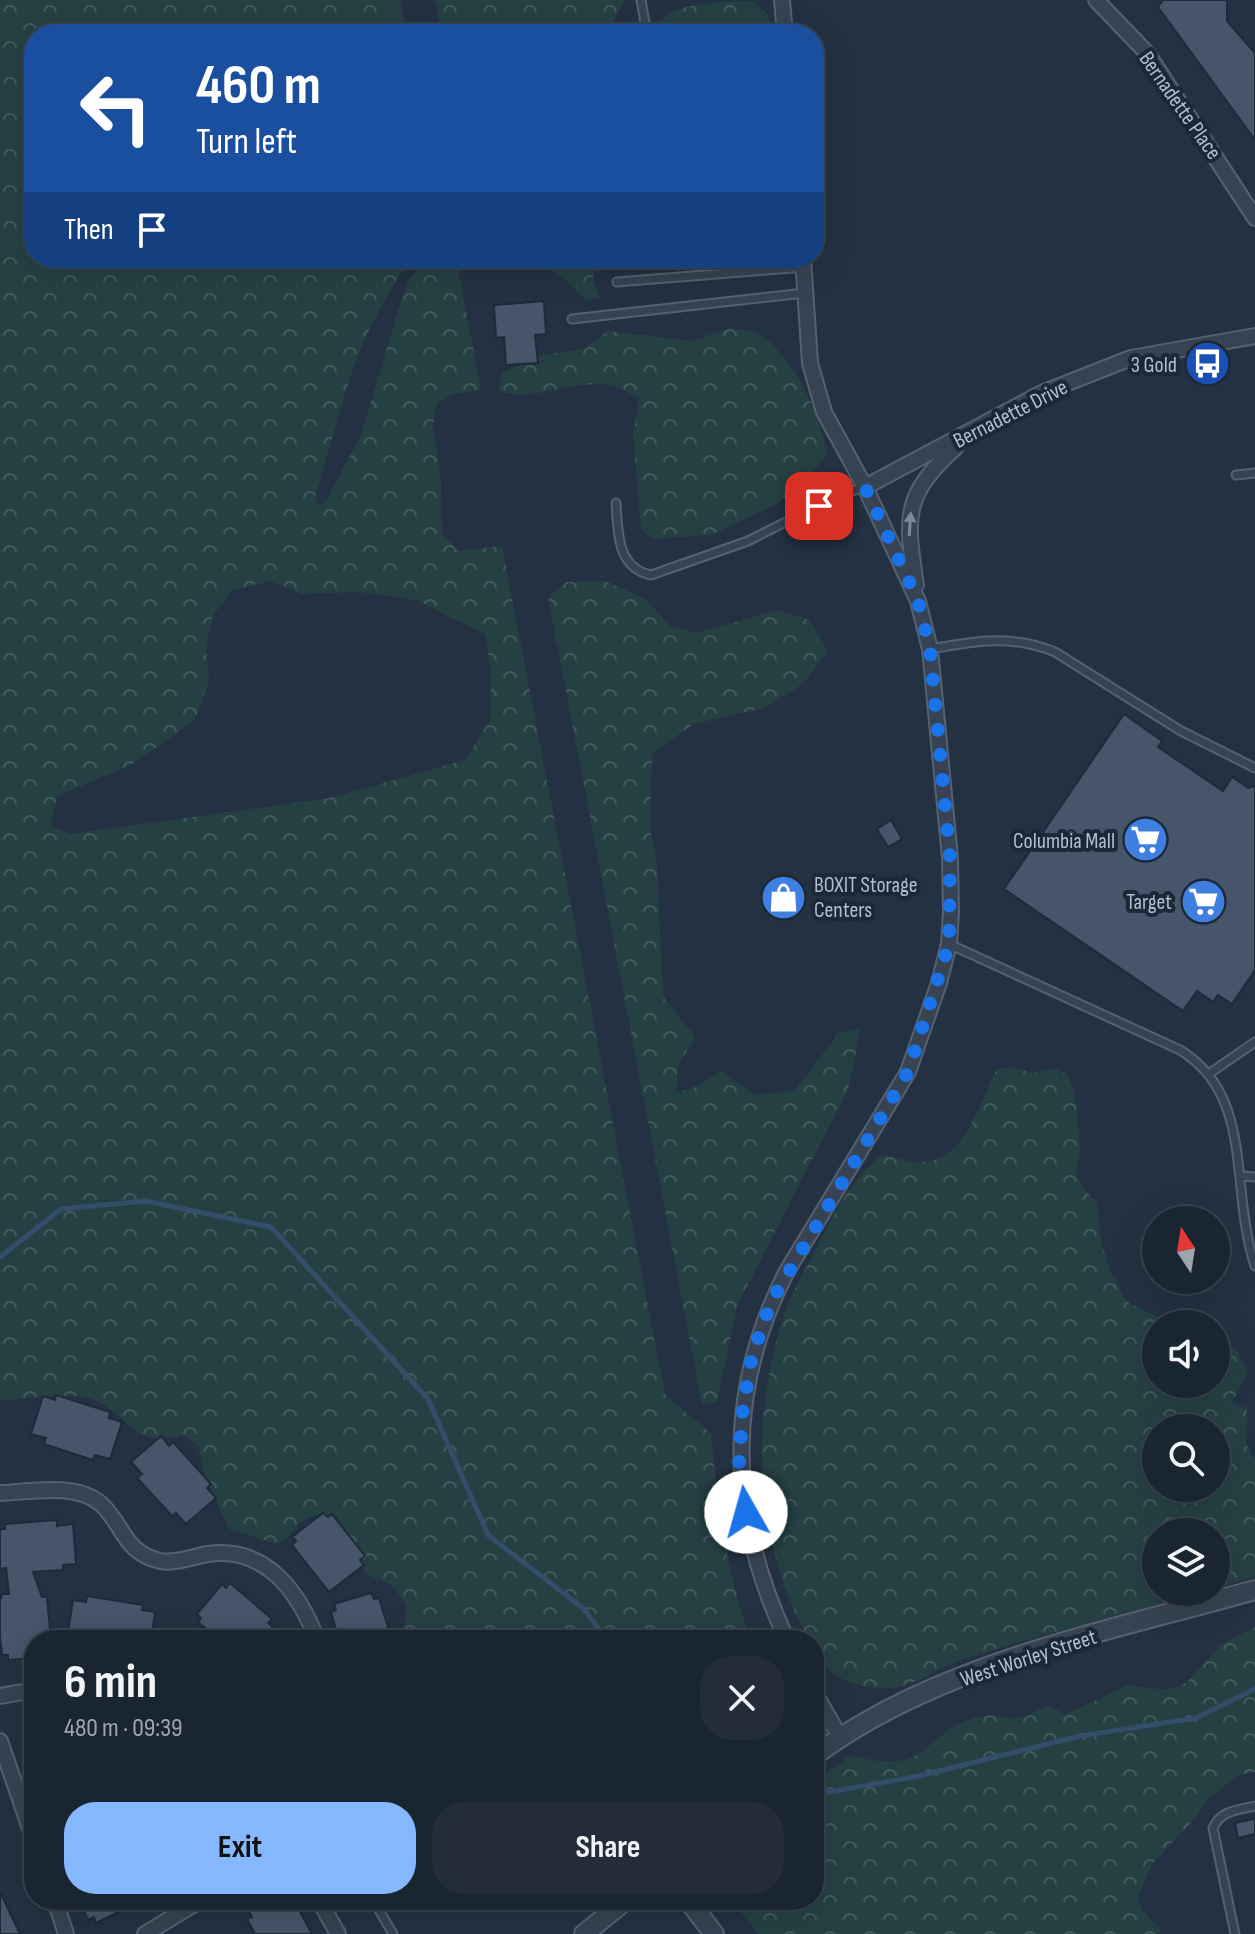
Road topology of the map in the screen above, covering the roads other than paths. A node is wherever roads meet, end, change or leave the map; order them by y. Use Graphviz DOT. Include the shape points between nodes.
graph roads {
  1 [pos="641,0"];
  2 [pos="782,0"];
  3 [pos="1096,0"];
  4 [pos="645,24"];
  5 [pos="784,24"];
  6 [pos="1255,218"];
  7 [pos="755,268"];
  8 [pos="804,268"];
  9 [pos="617,282"];
  10 [pos="805,293"];
  11 [pos="572,319"];
  12 [pos="1255,336"];
  13 [pos="976,429"];
  14 [pos="1255,473"];
  15 [pos="1236,475"];
  16 [pos="865,487"];
  17 [pos="616,503"];
  18 [pos="918,601"];
  19 [pos="930,649"];
  20 [pos="1255,768"];
  21 [pos="949,944"];
  22 [pos="1255,1042"];
  23 [pos="1213,1071"];
  24 [pos="1242,1176"];
  25 [pos="1255,1177"];
  26 [pos="1255,1266"];
  27 [pos="0,1493"];
  28 [pos="1255,1590"];
  29 [pos="313,1630"];
  30 [pos="783,1630"];
  31 [pos="24,1692"];
  32 [pos="0,1696"];
  33 [pos="824,1709"];
  34 [pos="840,1737"];
  35 [pos="0,1741"];
  36 [pos="824,1749"];
  37 [pos="1255,1806"];
  38 [pos="24,1811"];
  39 [pos="58,1910"];
  40 [pos="185,1910"];
  41 [pos="325,1910"];
  42 [pos="379,1910"];
  43 [pos="614,1910"];
  44 [pos="696,1910"];
  45 [pos="66,1934"];
  46 [pos="145,1934"];
  47 [pos="338,1934"];
  48 [pos="393,1934"];
  49 [pos="584,1934"];
  50 [pos="714,1934"];
  51 [pos="1235,1934"];
  1 -- 4 [label="lane"];
  2 -- 5 [label="street"];
  3 -- 6 [label="street, Bernadette Place" via="1147,53"];
  7 -- 9 [label="lane"];
  8 -- 10 [label="street"];
  10 -- 11 [label="lane"];
  10 -- 16 [label="street" via="810,363 824,412"];
  12 -- 13 [label="street, Bernadette Drive" via="1131,358 1042,393"];
  13 -- 16 [label="street, Bernadette Drive"];
  18 -- 13 [label="street, one-way" via="908,535 917,490"];
  14 -- 15 [label="lane"];
  16 -- 17 [label="lane" via="748,541 651,575 637,572 624,556"];
  16 -- 18 [label="street"];
  18 -- 19 [label="street"];
  19 -- 20 [label="lane" via="997,638 1036,644 1181,731"];
  19 -- 21 [label="street" via="950,858"];
  21 -- 23 [label="lane" via="1180,1050"];
  21 -- 30 [label="street" via="908,1072 787,1271 752,1356 739,1461 759,1573"];
  22 -- 23 [label="lane"];
  23 -- 24 [label="lane" via="1233,1106"];
  24 -- 25 [label="lane"];
  24 -- 26 [label="lane"];
  27 -- 29 [label="street" via="65,1490 100,1503 129,1546 162,1562 239,1554 274,1569 306,1610"];
  28 -- 34 [label="street, West Worley Street" via="961,1678"];
  31 -- 32 [label="street"];
  33 -- 34 [label="street"];
  34 -- 36 [label="street, West Worley Street"];
  35 -- 38 [label="street"];
  37 -- 51 [label="lane" via="1218,1817 1213,1828"];
  39 -- 45 [label="street"];
  40 -- 46 [label="street"];
  41 -- 47 [label="street"];
  42 -- 48 [label="lane"];
  43 -- 49 [label="street"];
  44 -- 50 [label="street"];
}
